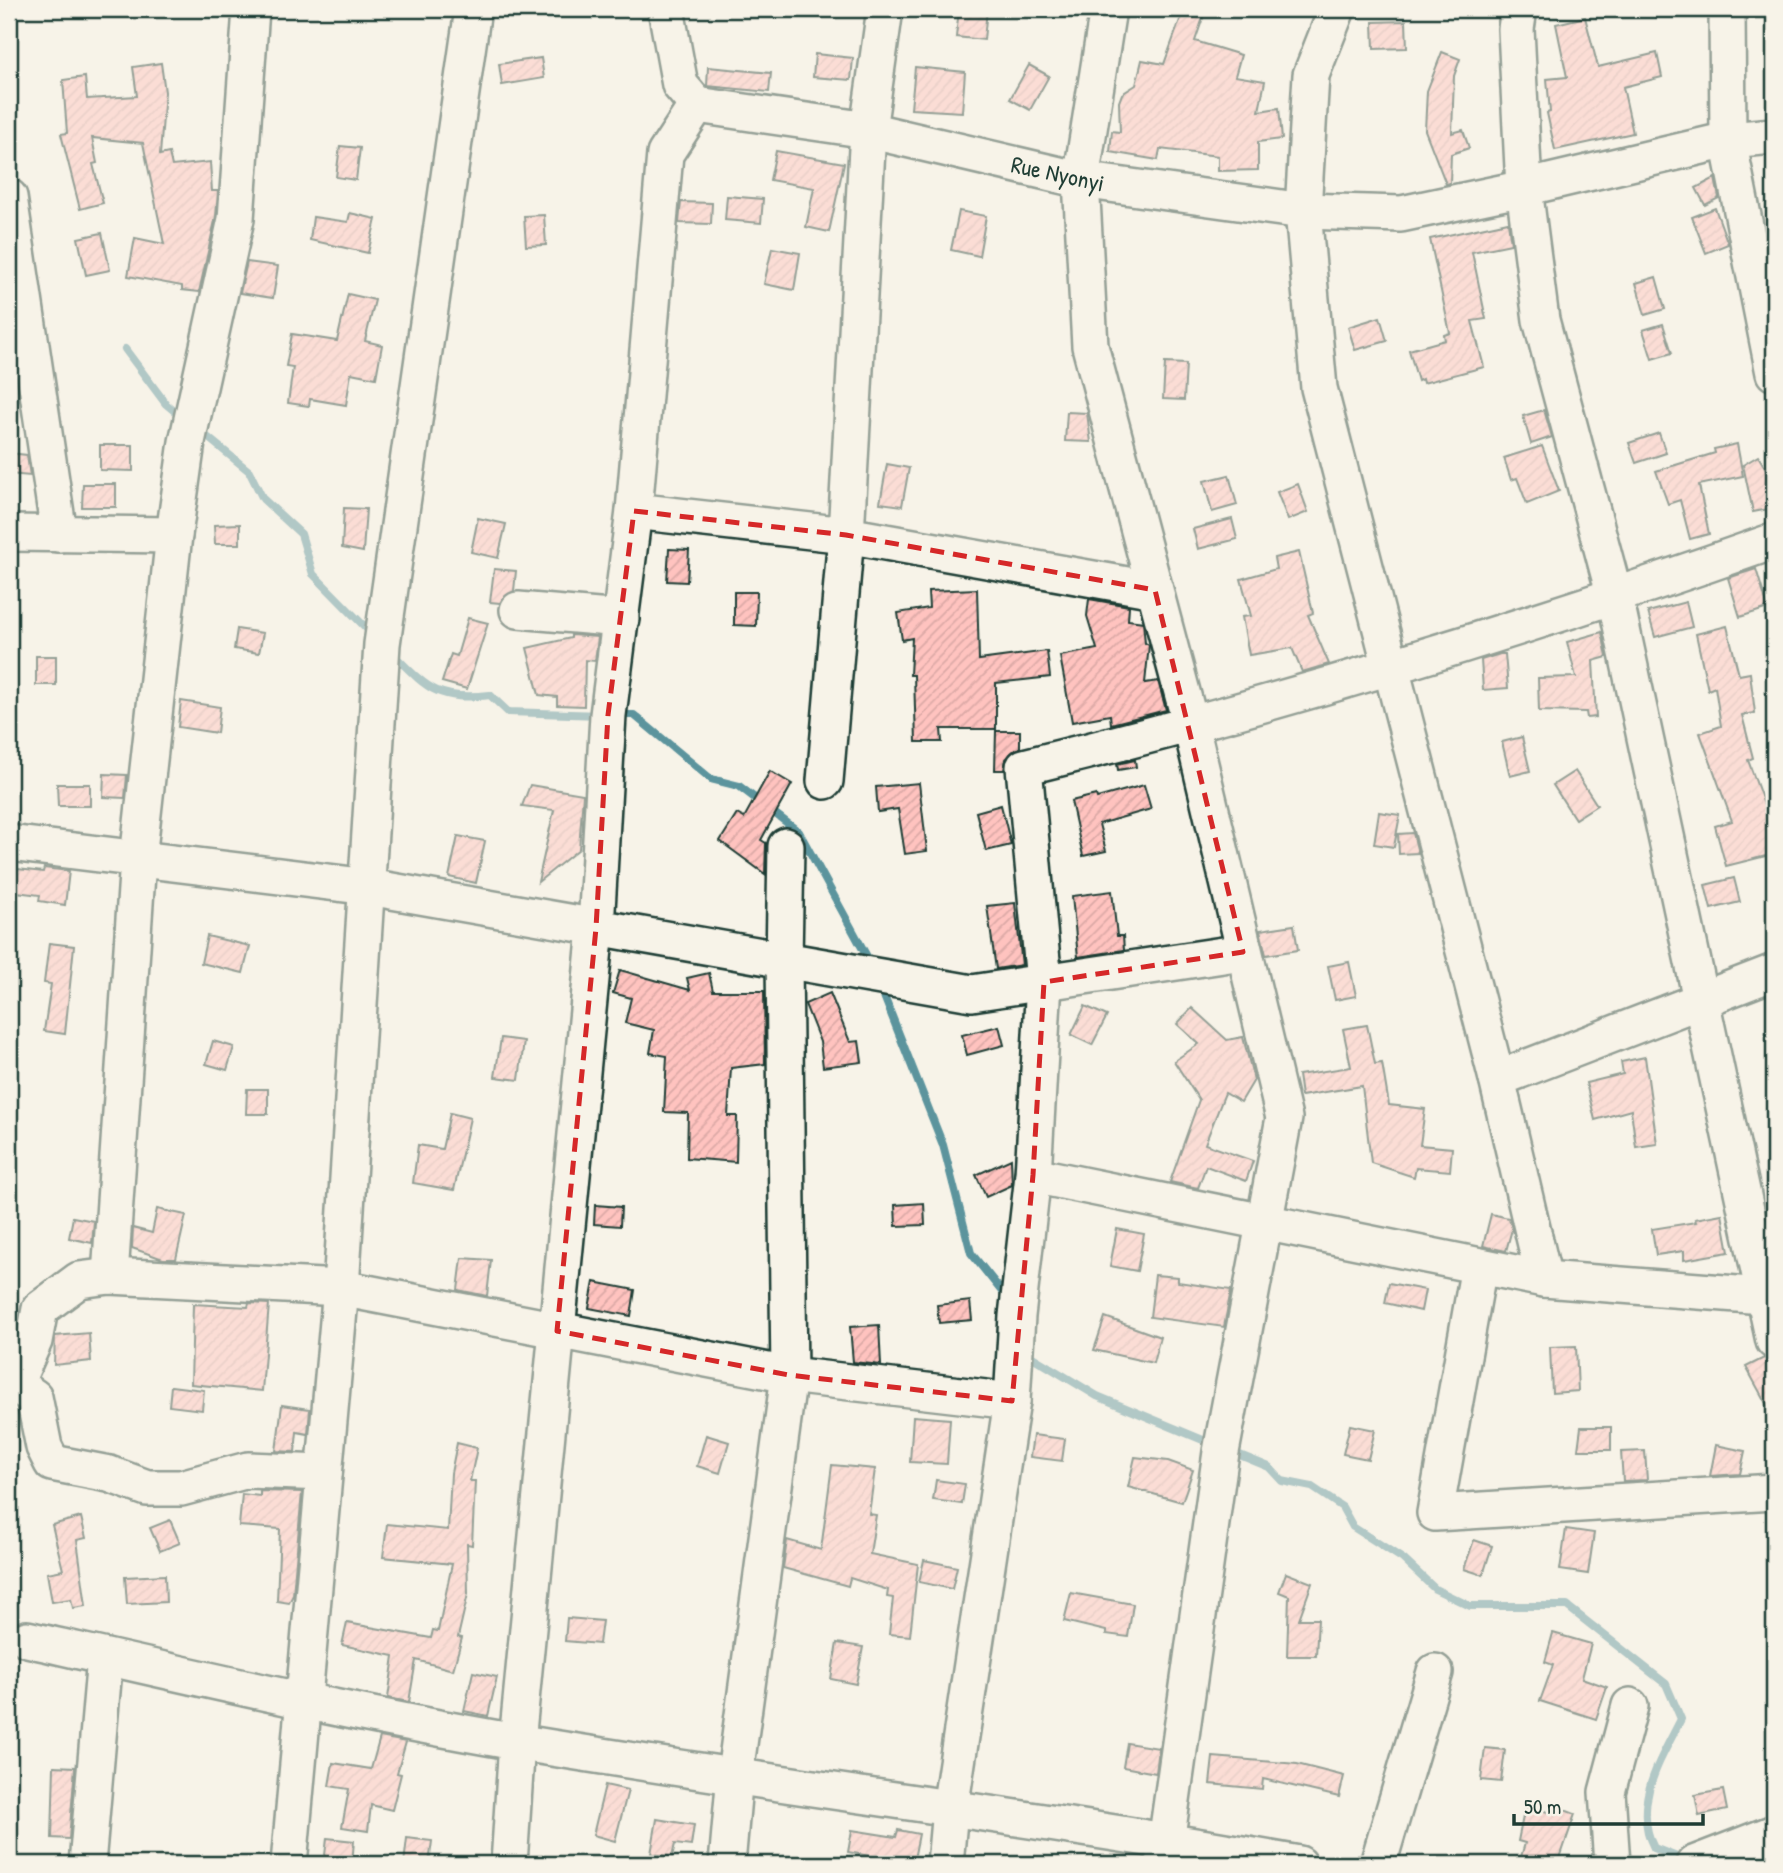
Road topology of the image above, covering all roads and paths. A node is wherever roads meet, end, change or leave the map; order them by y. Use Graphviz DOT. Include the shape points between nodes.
graph roads {
  1 [pos="251,9"];
  2 [pos="473,9"];
  3 [pos="666,9"];
  4 [pos="885,9"];
  5 [pos="1108,9"];
  6 [pos="1337,9"];
  7 [pos="1519,9"];
  8 [pos="1727,9"];
  9 [pos="697,105"];
  10 [pos="868,131"];
  11 [pos="1774,136"];
  12 [pos="1728,140"];
  13 [pos="1081,180"];
  14 [pos="1524,188"];
  15 [pos="9,197"];
  16 [pos="1303,211"];
  17 [pos="21,352"];
  18 [pos="1774,373"];
  19 [pos="634,512"];
  20 [pos="9,533"];
  21 [pos="59,534"];
  22 [pos="174,535"];
  23 [pos="846,535"];
  24 [pos="1774,541"];
  25 [pos="1155,590"];
  26 [pos="1615,597"];
  27 [pos="518,610"];
  28 [pos="621,619"];
  29 [pos="1392,667"];
  30 [pos="1191,726"];
  31 [pos="825,781"];
  32 [pos="9,843"];
  33 [pos="786,846"];
  34 [pos="138,859"];
  35 [pos="369,887"];
  36 [pos="596,928"];
  37 [pos="1243,952"];
  38 [pos="784,961"];
  39 [pos="1774,972"];
  40 [pos="1044,982"];
  41 [pos="1701,1002"];
  42 [pos="1497,1079"];
  43 [pos="1033,1175"];
  44 [pos="1262,1224"];
  45 [pos="1479,1266"];
  46 [pos="110,1276"];
  47 [pos="1544,1279"];
  48 [pos="341,1288"];
  49 [pos="1769,1294"];
  50 [pos="557,1331"];
  51 [pos="1774,1341"];
  52 [pos="789,1375"];
  53 [pos="1012,1401"];
  54 [pos="324,1473"];
  55 [pos="1774,1492"];
  56 [pos="27,1639"];
  57 [pos="106,1657"];
  58 [pos="1435,1672"];
  59 [pos="304,1701"];
  60 [pos="1630,1706"];
  61 [pos="517,1742"];
  62 [pos="735,1774"];
  63 [pos="950,1809"];
  64 [pos="1774,1833"];
  65 [pos="1165,1852"];
  66 [pos="87,1864"];
  67 [pos="289,1864"];
  68 [pos="509,1864"];
  69 [pos="727,1864"];
  70 [pos="945,1864"];
  71 [pos="1299,1864"];
  72 [pos="1378,1864"];
  73 [pos="1612,1864"];
  74 [pos="1694,1864"];
  1 -- 22 [label="street" via="236,219 191,429"];
  2 -- 35 [label="street" via="382,644"];
  3 -- 9 [label="street" via="680,85"];
  4 -- 10 [label="street"];
  5 -- 13 [label="street"];
  6 -- 16 [label="street" via="1311,75"];
  7 -- 14 [label="street" via="1516,29"];
  8 -- 12 [label="street"];
  9 -- 10 [label="street, Rue Nyonyi"];
  9 -- 19 [label="street" via="665,154"];
  10 -- 13 [label="street, Rue Nyonyi"];
  10 -- 23 [label="street"];
  11 -- 12 [label="street, Rue Nyonyi"];
  12 -- 14 [label="street, Rue Nyonyi"];
  12 -- 18 [label="street"];
  13 -- 16 [label="street, Rue Nyonyi"];
  13 -- 25 [label="street" via="1090,346"];
  14 -- 16 [label="street, Rue Nyonyi" via="1401,214"];
  14 -- 26 [label="street" via="1541,320"];
  15 -- 17 [label="street"];
  16 -- 29 [label="street" via="1319,388"];
  17 -- 21 [label="street"];
  19 -- 23 [label="street"];
  19 -- 28 [label="street"];
  20 -- 21 [label="street"];
  21 -- 22 [label="street"];
  22 -- 34 [label="street"];
  23 -- 25 [label="street"];
  23 -- 31 [label="street"];
  24 -- 26 [label="street"];
  25 -- 30 [label="street"];
  26 -- 29 [label="street"];
  26 -- 41 [label="street"];
  27 -- 28 [label="street"];
  28 -- 36 [label="street" via="608,715"];
  29 -- 30 [label="street"];
  29 -- 42 [label="street"];
  30 -- 37 [label="street"];
  30 -- 40 [label="street" via="1024,767"];
  32 -- 34 [label="street"];
  33 -- 38 [label="street"];
  34 -- 35 [label="street"];
  34 -- 46 [label="street"];
  35 -- 36 [label="street"];
  35 -- 48 [label="street"];
  36 -- 38 [label="street"];
  36 -- 50 [label="street"];
  37 -- 40 [label="street"];
  37 -- 44 [label="street" via="1284,1118"];
  38 -- 40 [label="street" via="972,993"];
  38 -- 52 [label="street"];
  39 -- 41 [label="street"];
  40 -- 43 [label="street"];
  41 -- 42 [label="street"];
  41 -- 49 [label="street"];
  42 -- 47 [label="street"];
  43 -- 44 [label="street"];
  43 -- 53 [label="street"];
  44 -- 45 [label="street"];
  44 -- 65 [label="street" via="1223,1446"];
  45 -- 47 [label="street"];
  45 -- 55 [label="street" via="1435,1513"];
  46 -- 48 [label="street"];
  46 -- 54 [label="street" via="79,1280 40,1309 34,1341 15,1384 34,1397 44,1447 52,1463 109,1474 147,1488 181,1489 248,1470"];
  47 -- 49 [label="street"];
  48 -- 50 [label="street"];
  48 -- 54 [label="street"];
  49 -- 51 [label="street"];
  50 -- 52 [label="street"];
  50 -- 61 [label="street"];
  52 -- 53 [label="street"];
  52 -- 62 [label="street"];
  53 -- 63 [label="street"];
  54 -- 59 [label="street"];
  56 -- 57 [label="street"];
  57 -- 59 [label="street"];
  57 -- 66 [label="street"];
  58 -- 72 [label="street"];
  59 -- 61 [label="street"];
  59 -- 67 [label="street"];
  60 -- 73 [label="street" via="1607,1792"];
  61 -- 62 [label="street"];
  61 -- 68 [label="street"];
  62 -- 63 [label="street"];
  62 -- 69 [label="street"];
  63 -- 65 [label="street"];
  63 -- 70 [label="street"];
  64 -- 74 [label="street"];
  65 -- 71 [label="street"];
}
